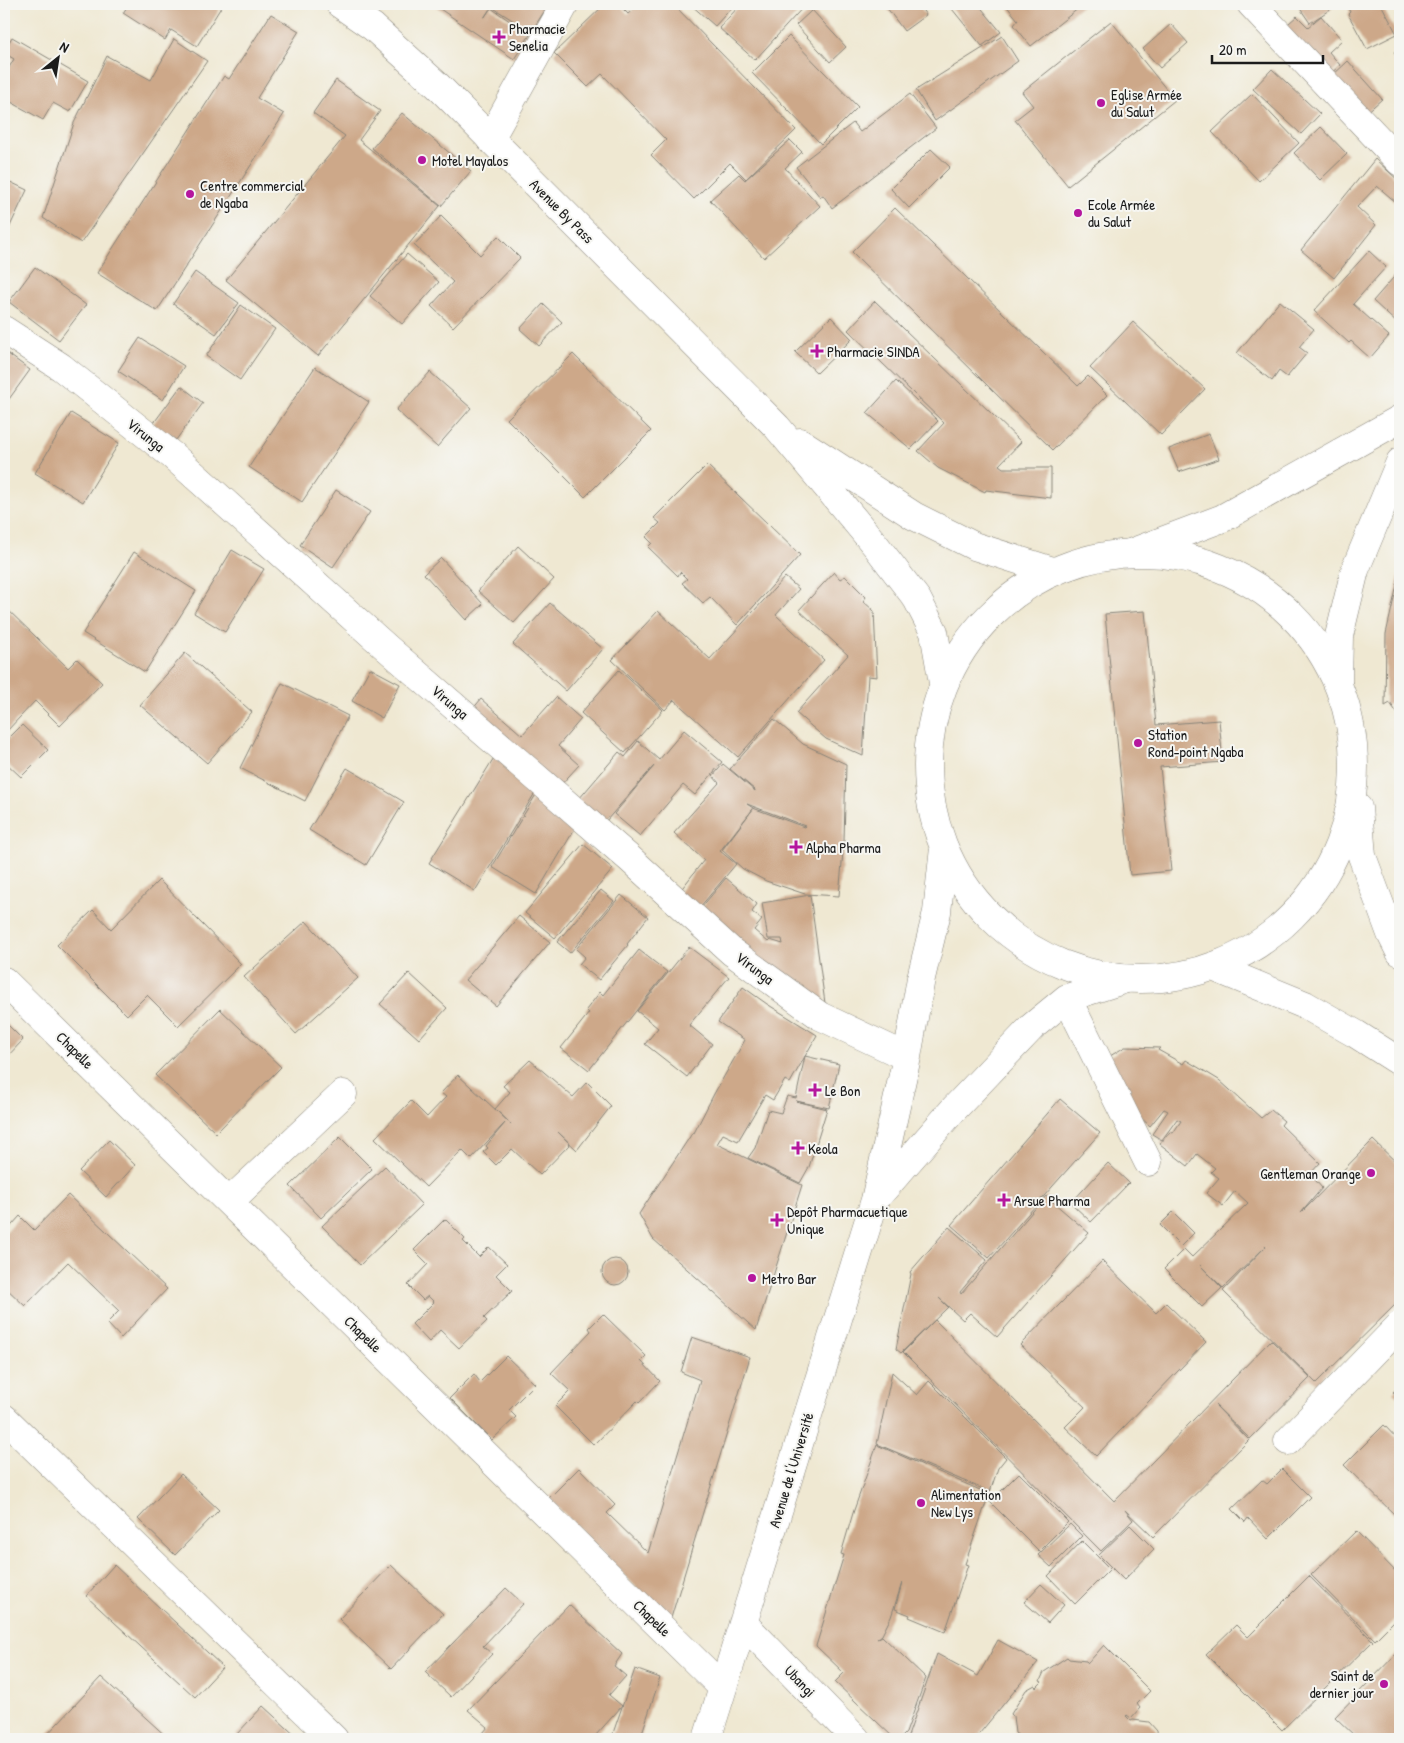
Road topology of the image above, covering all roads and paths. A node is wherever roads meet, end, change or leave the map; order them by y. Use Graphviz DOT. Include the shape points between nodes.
graph roads {
  1 [pos="340,4"];
  2 [pos="565,4"];
  3 [pos="1250,4"];
  4 [pos="490,139"];
  5 [pos="1400,162"];
  6 [pos="4,330"];
  7 [pos="1400,419"];
  8 [pos="777,427"];
  9 [pos="1400,462"];
  10 [pos="1130,552"];
  11 [pos="1052,571"];
  12 [pos="1338,682"];
  13 [pos="943,683"];
  14 [pos="1355,778"];
  15 [pos="944,848"];
  16 [pos="1400,952"];
  17 [pos="1213,967"];
  18 [pos="1126,979"];
  19 [pos="4,981"];
  20 [pos="1067,998"];
  21 [pos="907,1057"];
  22 [pos="1400,1062"];
  23 [pos="343,1094"];
  24 [pos="1148,1162"];
  25 [pos="875,1200"];
  26 [pos="229,1202"];
  27 [pos="1400,1325"];
  28 [pos="4,1418"];
  29 [pos="1288,1441"];
  30 [pos="744,1623"];
  31 [pos="723,1688"];
  32 [pos="334,1739"];
  33 [pos="707,1739"];
  34 [pos="856,1739"];
  1 -- 4 [label="main road, Avenue By Pass" via="373,27"];
  2 -- 4 [label="main road"];
  3 -- 5 [label="main road"];
  4 -- 8 [label="main road, Avenue By Pass"];
  6 -- 21 [label="main road, Virunga" via="61,367 172,456 732,952 820,1016"];
  7 -- 10 [label="main road" via="1223,518"];
  8 -- 11 [label="main road" via="914,516 974,546"];
  8 -- 13 [label="main road" via="917,599 934,632"];
  9 -- 12 [label="main road" via="1355,570 1339,636"];
  10 -- 11 [label="main road" via="1078,561"];
  10 -- 12 [label="main road" via="1167,554 1203,562 1238,576 1270,595 1297,620 1320,649"];
  11 -- 13 [label="main road" via="1007,598 970,637"];
  12 -- 14 [label="main road" via="1354,745"];
  13 -- 15 [label="main road" via="931,724 926,766 932,808"];
  14 -- 16 [label="main road" via="1362,856"];
  14 -- 17 [label="main road" via="1343,838 1328,873 1305,904 1248,952"];
  15 -- 18 [label="main road" via="963,883 987,913 1017,939 1050,959 1087,972"];
  15 -- 21 [label="main road, Avenue de l'Université" via="937,912"];
  17 -- 18 [label="main road" via="1170,978"];
  17 -- 22 [label="main road" via="1305,1005"];
  18 -- 20 [label="main road"];
  19 -- 26 [label="main road, Chapelle"];
  20 -- 24 [label="main road"];
  20 -- 25 [label="main road" via="1033,1026 953,1110"];
  21 -- 25 [label="main road, Avenue de l'Université"];
  23 -- 26 [label="main road"];
  25 -- 30 [label="main road, Avenue de l'Université"];
  26 -- 31 [label="main road, Chapelle"];
  27 -- 29 [label="main road"];
  28 -- 32 [label="main road"];
  30 -- 31 [label="main road, Avenue de l'Université"];
  30 -- 34 [label="main road, Ubangi"];
  31 -- 33 [label="main road, Avenue de l'Université"];
}
